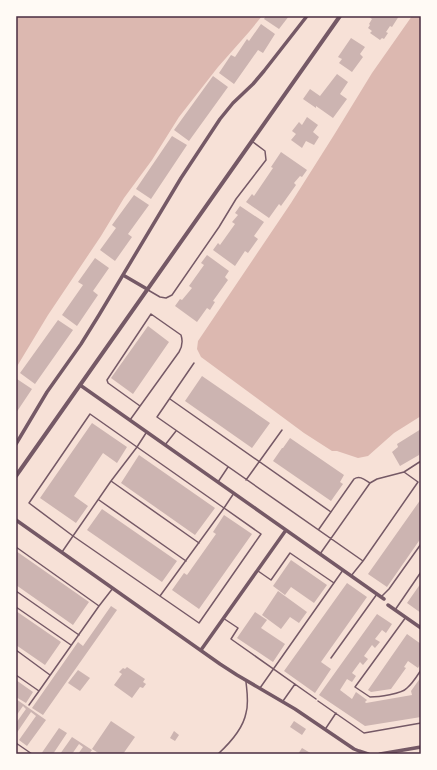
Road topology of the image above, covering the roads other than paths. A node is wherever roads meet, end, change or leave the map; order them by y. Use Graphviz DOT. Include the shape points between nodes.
graph roads {
  1 [pos="307,16"];
  2 [pos="339,16"];
  3 [pos="252,141"];
  4 [pos="124,275"];
  5 [pos="147,289"];
  6 [pos="194,363"];
  7 [pos="80,385"];
  8 [pos="170,399"];
  9 [pos="140,406"];
  10 [pos="130,420"];
  11 [pos="282,430"];
  12 [pos="176,431"];
  13 [pos="147,432"];
  14 [pos="16,444"];
  15 [pos="165,445"];
  16 [pos="137,446"];
  17 [pos="421,461"];
  18 [pos="259,462"];
  19 [pos="228,467"];
  20 [pos="404,472"];
  21 [pos="16,476"];
  22 [pos="246,480"];
  23 [pos="110,481"];
  24 [pos="218,482"];
  25 [pos="418,482"];
  26 [pos="370,483"];
  27 [pos="421,484"];
  28 [pos="234,493"];
  29 [pos="98,500"];
  30 [pos="224,508"];
  31 [pos="331,512"];
  32 [pos="16,520"];
  33 [pos="286,530"];
  34 [pos="319,530"];
  35 [pos="73,536"];
  36 [pos="331,538"];
  37 [pos="199,543"];
  38 [pos="421,544"];
  39 [pos="16,547"];
  40 [pos="62,552"];
  41 [pos="320,554"];
  42 [pos="186,561"];
  43 [pos="362,561"];
  44 [pos="257,570"];
  45 [pos="343,570"];
  46 [pos="421,572"];
  47 [pos="352,576"];
  48 [pos="334,583"];
  49 [pos="113,588"];
  50 [pos="16,591"];
  51 [pos="377,594"];
  52 [pos="160,596"];
  53 [pos="383,598"];
  54 [pos="388,605"];
  55 [pos="99,606"];
  56 [pos="16,607"];
  57 [pos="395,610"];
  58 [pos="224,618"];
  59 [pos="406,618"];
  60 [pos="421,628"];
  61 [pos="78,635"];
  62 [pos="71,645"];
  63 [pos="16,650"];
  64 [pos="201,650"];
  65 [pos="331,658"];
  66 [pos="273,669"];
  67 [pos="421,670"];
  68 [pos="50,674"];
  69 [pos="16,675"];
  70 [pos="246,680"];
  71 [pos="295,684"];
  72 [pos="260,688"];
  73 [pos="39,691"];
  74 [pos="283,701"];
  75 [pos="29,705"];
  76 [pos="336,713"];
  77 [pos="421,723"];
  78 [pos="325,729"];
  79 [pos="16,743"];
  80 [pos="421,747"];
  81 [pos="32,754"];
  82 [pos="218,754"];
  83 [pos="368,754"];
  84 [pos="380,754"];
  1 -- 4 [label="street" via="264,71 220,119 181,178"];
  2 -- 3 [label="street"];
  3 -- 5 [label="street"];
  3 -- 5 [label="lane" via="265,152 266,160 236,199 172,294 166,298 160,297"];
  4 -- 5 [label="street"];
  4 -- 14 [label="street"];
  5 -- 7 [label="street"];
  6 -- 8 [label="lane"];
  7 -- 10 [label="street"];
  7 -- 21 [label="street"];
  8 -- 12 [label="lane" via="157,417"];
  8 -- 18 [label="lane"];
  9 -- 9 [label="lane" via="179,352 182,344 181,335 151,314 107,380"];
  9 -- 10 [label="lane"];
  10 -- 13 [label="street"];
  11 -- 18 [label="lane"];
  12 -- 15 [label="lane"];
  12 -- 19 [label="lane"];
  13 -- 15 [label="street"];
  13 -- 16 [label="lane"];
  15 -- 24 [label="street"];
  16 -- 23 [label="lane"];
  16 -- 30 [label="lane"];
  16 -- 35 [label="lane" via="90,414 71,440 29,503"];
  17 -- 20 [label="lane"];
  18 -- 22 [label="lane"];
  18 -- 31 [label="lane"];
  19 -- 22 [label="lane"];
  19 -- 24 [label="lane"];
  20 -- 25 [label="lane"];
  20 -- 26 [label="lane"];
  22 -- 34 [label="lane"];
  23 -- 29 [label="lane"];
  23 -- 37 [label="lane"];
  24 -- 28 [label="street"];
  25 -- 27 [label="lane"];
  25 -- 43 [label="lane"];
  26 -- 31 [label="lane" via="360,477 354,479"];
  26 -- 36 [label="lane"];
  28 -- 30 [label="lane"];
  28 -- 33 [label="street"];
  29 -- 35 [label="lane"];
  29 -- 42 [label="lane"];
  30 -- 37 [label="lane"];
  30 -- 52 [label="lane" via="261,534 199,623"];
  31 -- 34 [label="lane"];
  32 -- 40 [label="street"];
  33 -- 41 [label="street"];
  33 -- 44 [label="street"];
  34 -- 36 [label="lane"];
  35 -- 40 [label="lane"];
  35 -- 52 [label="lane"];
  36 -- 41 [label="lane"];
  36 -- 43 [label="lane"];
  37 -- 42 [label="lane"];
  38 -- 53 [label="lane"];
  39 -- 55 [label="lane"];
  40 -- 49 [label="street"];
  41 -- 45 [label="street"];
  42 -- 52 [label="lane"];
  43 -- 47 [label="lane"];
  44 -- 48 [label="lane" via="271,580 290,553"];
  44 -- 58 [label="street"];
  45 -- 47 [label="street"];
  45 -- 48 [label="lane"];
  46 -- 57 [label="lane"];
  47 -- 51 [label="street"];
  48 -- 66 [label="lane"];
  49 -- 55 [label="lane"];
  49 -- 64 [label="street"];
  50 -- 61 [label="lane"];
  51 -- 53 [label="street"];
  51 -- 65 [label="lane"];
  54 -- 57 [label="street"];
  55 -- 61 [label="lane"];
  56 -- 62 [label="lane"];
  57 -- 59 [label="street"];
  58 -- 64 [label="street"];
  58 -- 66 [label="lane" via="238,628 231,639"];
  59 -- 60 [label="street"];
  59 -- 67 [label="lane" via="355,687 370,697 397,693 408,688"];
  61 -- 62 [label="lane"];
  62 -- 68 [label="lane"];
  63 -- 68 [label="lane"];
  64 -- 70 [label="street"];
  66 -- 71 [label="lane"];
  66 -- 72 [label="lane"];
  68 -- 73 [label="lane"];
  69 -- 73 [label="lane"];
  70 -- 72 [label="street"];
  70 -- 82 [label="lane" via="247,712 243,723 230,743"];
  71 -- 74 [label="lane"];
  71 -- 76 [label="lane"];
  72 -- 74 [label="street"];
  73 -- 75 [label="lane"];
  74 -- 78 [label="street"];
  76 -- 77 [label="lane" via="364,733"];
  76 -- 78 [label="lane"];
  78 -- 83 [label="street" via="354,749"];
  79 -- 81 [label="lane"];
  80 -- 84 [label="street"];
}
